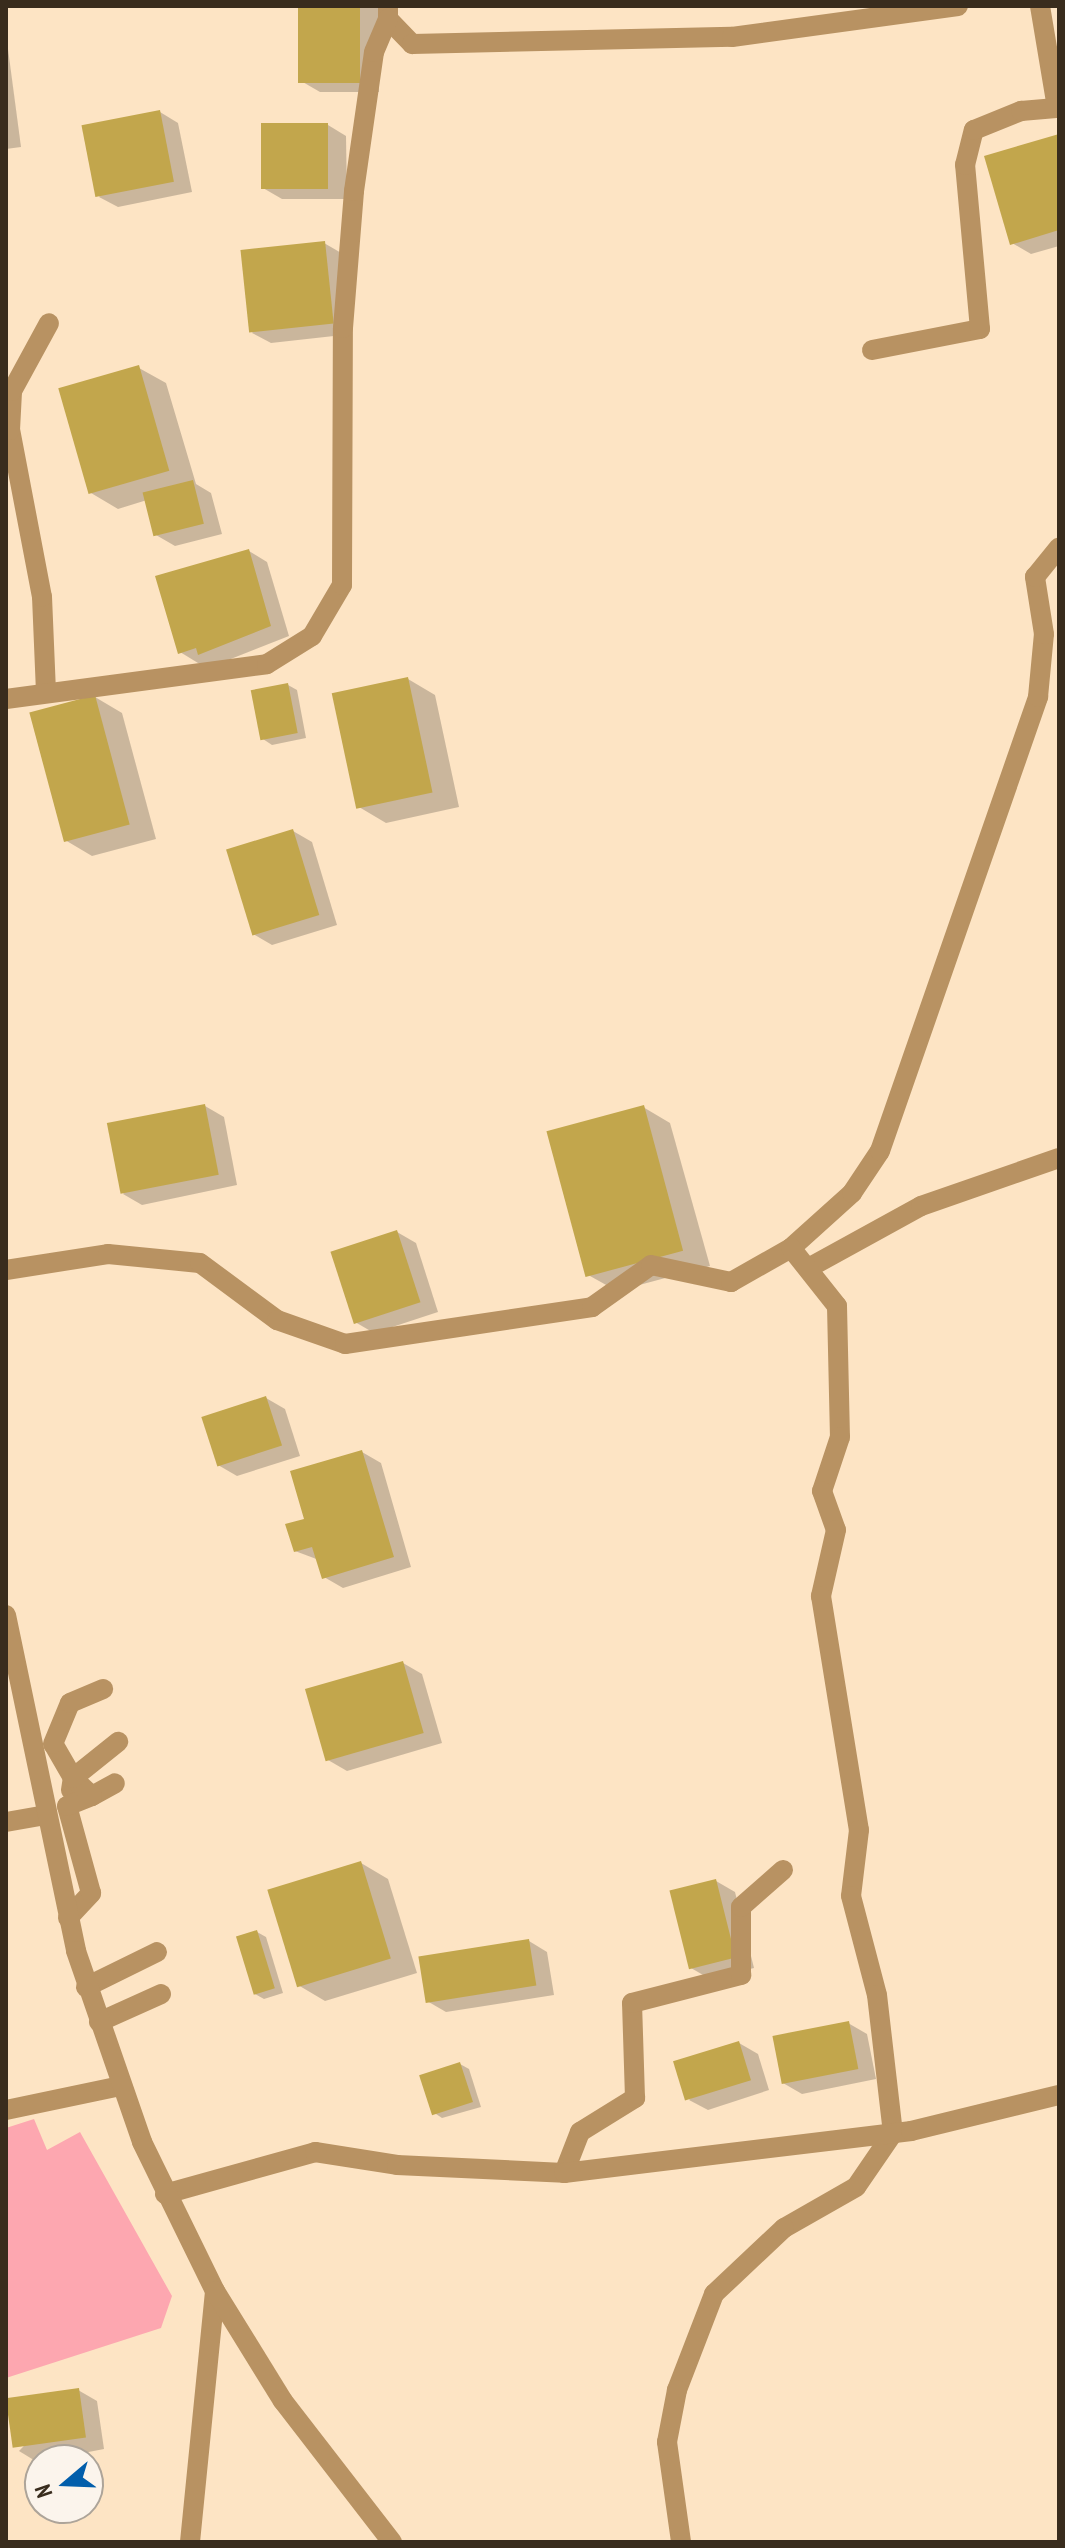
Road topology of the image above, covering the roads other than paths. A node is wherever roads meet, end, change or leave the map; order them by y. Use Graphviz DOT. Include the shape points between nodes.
graph roads {
  1 [pos="958,6"];
  2 [pos="1040,6"];
  3 [pos="388,12"];
  4 [pos="1058,108"];
  5 [pos="49,323"];
  6 [pos="872,350"];
  7 [pos="1059,547"];
  8 [pos="46,692"];
  9 [pos="6,699"];
  10 [pos="1059,1158"];
  11 [pos="791,1248"];
  12 [pos="812,1266"];
  13 [pos="6,1270"];
  14 [pos="6,1615"];
  15 [pos="103,1689"];
  16 [pos="118,1742"];
  17 [pos="73,1778"];
  18 [pos="115,1783"];
  19 [pos="92,1796"];
  20 [pos="67,1806"];
  21 [pos="44,1815"];
  22 [pos="6,1822"];
  23 [pos="783,1870"];
  24 [pos="68,1918"];
  25 [pos="157,1952"];
  26 [pos="86,1987"];
  27 [pos="161,1994"];
  28 [pos="99,2022"];
  29 [pos="121,2086"];
  30 [pos="1059,2095"];
  31 [pos="6,2110"];
  32 [pos="893,2133"];
  33 [pos="564,2173"];
  34 [pos="165,2194"];
  35 [pos="215,2291"];
  36 [pos="190,2542"];
  37 [pos="392,2542"];
  38 [pos="681,2542"];
  1 -- 3 [label="street" via="732,37 554,43 412,44"];
  2 -- 4 [label="street"];
  3 -- 8 [label="street" via="374,52 354,191 343,328 342,585 312,636 267,664"];
  4 -- 6 [label="street" via="1021,111 974,130 965,165 980,329"];
  5 -- 8 [label="street" via="12,391 10,430 42,597"];
  7 -- 11 [label="street" via="1035,577 1044,634 1038,697 880,1151 852,1193"];
  8 -- 9 [label="street"];
  10 -- 12 [label="street" via="921,1206"];
  11 -- 12 [label="street"];
  11 -- 13 [label="street" via="731,1282 651,1265 592,1307 345,1344 277,1320 200,1263 108,1254"];
  12 -- 32 [label="street" via="837,1306 840,1437 822,1491 836,1530 821,1596 859,1830 851,1896 877,1995"];
  14 -- 21 [label="street"];
  15 -- 17 [label="street" via="70,1703 53,1744"];
  16 -- 17 [label="street"];
  17 -- 19 [label="street"];
  17 -- 20 [label="street"];
  18 -- 19 [label="street"];
  19 -- 20 [label="street"];
  20 -- 24 [label="street" via="91,1893"];
  21 -- 22 [label="street"];
  21 -- 24 [label="street"];
  23 -- 33 [label="street" via="741,1907 741,1975 632,2003 635,2098 580,2132"];
  24 -- 26 [label="street"];
  25 -- 26 [label="street"];
  26 -- 28 [label="street"];
  27 -- 28 [label="street"];
  28 -- 29 [label="street"];
  29 -- 31 [label="street"];
  29 -- 34 [label="street"];
  30 -- 32 [label="street"];
  32 -- 33 [label="street"];
  32 -- 38 [label="street" via="856,2187 784,2228 714,2294 677,2390 667,2442"];
  33 -- 34 [label="street" via="397,2165 315,2152"];
  34 -- 35 [label="street"];
  35 -- 36 [label="street"];
  35 -- 37 [label="street" via="283,2401"];
}
